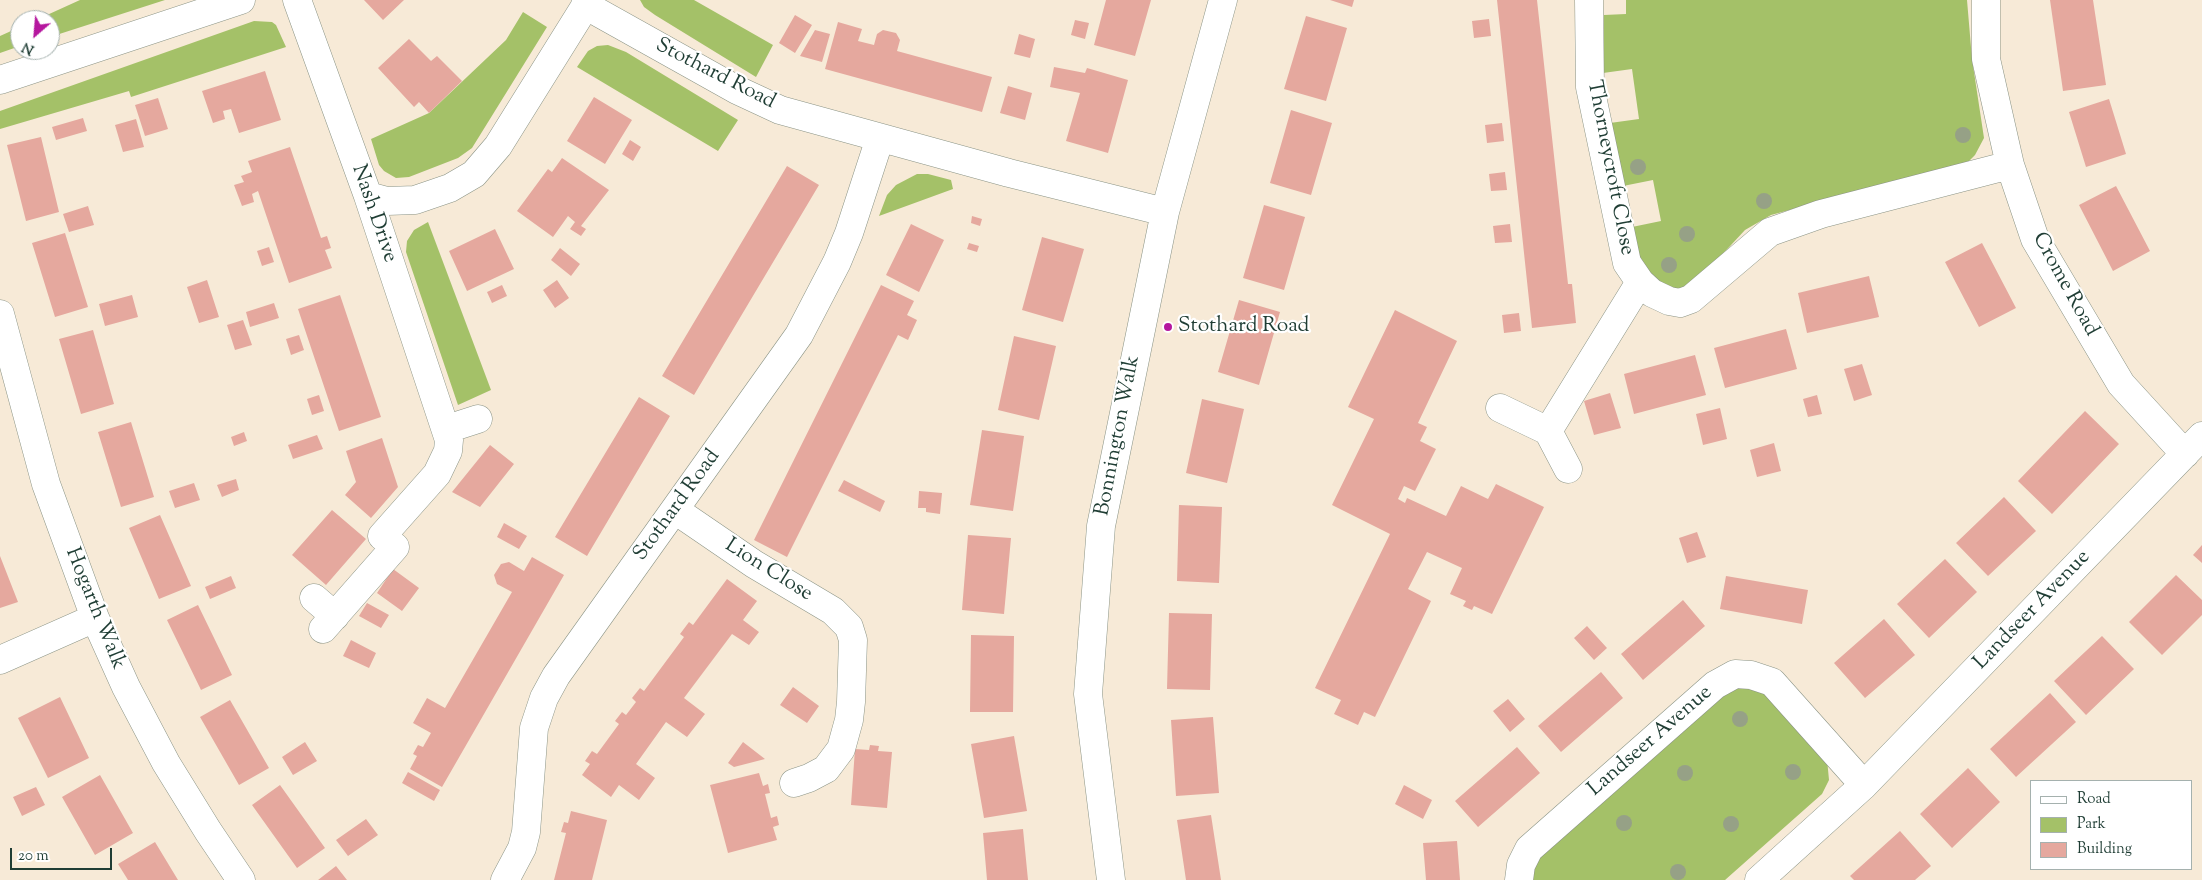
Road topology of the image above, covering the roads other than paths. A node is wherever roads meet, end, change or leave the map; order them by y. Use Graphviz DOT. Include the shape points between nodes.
graph roads {
  1 [pos="241,0"];
  2 [pos="296,0"];
  3 [pos="1223,0"];
  4 [pos="1589,0"];
  5 [pos="1986,0"];
  6 [pos="587,3"];
  7 [pos="0,80"];
  8 [pos="880,138"];
  9 [pos="2010,165"];
  10 [pos="368,196"];
  11 [pos="1165,212"];
  12 [pos="1640,282"];
  13 [pos="0,314"];
  14 [pos="1500,408"];
  15 [pos="478,419"];
  16 [pos="445,422"];
  17 [pos="1548,431"];
  18 [pos="2194,444"];
  19 [pos="1568,469"];
  20 [pos="675,510"];
  21 [pos="314,598"];
  22 [pos="95,618"];
  23 [pos="0,660"];
  24 [pos="794,783"];
  25 [pos="1864,785"];
  26 [pos="242,880"];
  27 [pos="505,880"];
  28 [pos="1112,880"];
  29 [pos="1519,880"];
  30 [pos="1759,880"];
  1 -- 7 [label="street"];
  2 -- 10 [label="street, Nash Drive"];
  3 -- 11 [label="street, Bonnington Walk"];
  4 -- 12 [label="street, Thorneycroft Close" via="1590,86 1627,263"];
  5 -- 9 [label="street, Crome Road" via="1986,59"];
  6 -- 8 [label="street, Stothard Road" via="761,102"];
  6 -- 10 [label="street" via="498,146 474,174 442,192 415,200 387,201"];
  8 -- 11 [label="street, Stothard Road"];
  8 -- 20 [label="street, Stothard Road" via="849,233 803,327"];
  9 -- 12 [label="street, Thorneycroft Close" via="1821,214 1770,232 1716,280 1691,299 1680,303 1652,293"];
  9 -- 18 [label="street, Crome Road" via="2036,239 2121,384"];
  10 -- 16 [label="street, Nash Drive"];
  11 -- 28 [label="street, Bonnington Walk" via="1101,526 1088,694"];
  12 -- 17 [label="street"];
  13 -- 22 [label="street, Hogarth Walk" via="46,484"];
  14 -- 17 [label="street"];
  15 -- 16 [label="street"];
  16 -- 21 [label="street, Nash Drive" via="448,451 437,474 378,533 395,547 329,622"];
  17 -- 19 [label="street"];
  18 -- 25 [label="street, Landseer Avenue"];
  20 -- 24 [label="street, Lion Close" via="839,616 862,635 841,749 826,769"];
  20 -- 27 [label="street, Stothard Road" via="556,676 541,703 534,728 526,832 522,848"];
  22 -- 23 [label="street"];
  22 -- 26 [label="street, Hogarth Walk" via="166,763"];
  25 -- 29 [label="street, Landseer Avenue" via="1772,682 1736,674 1715,685 1529,848 1521,865"];
  25 -- 30 [label="street, Landseer Avenue"];
}
